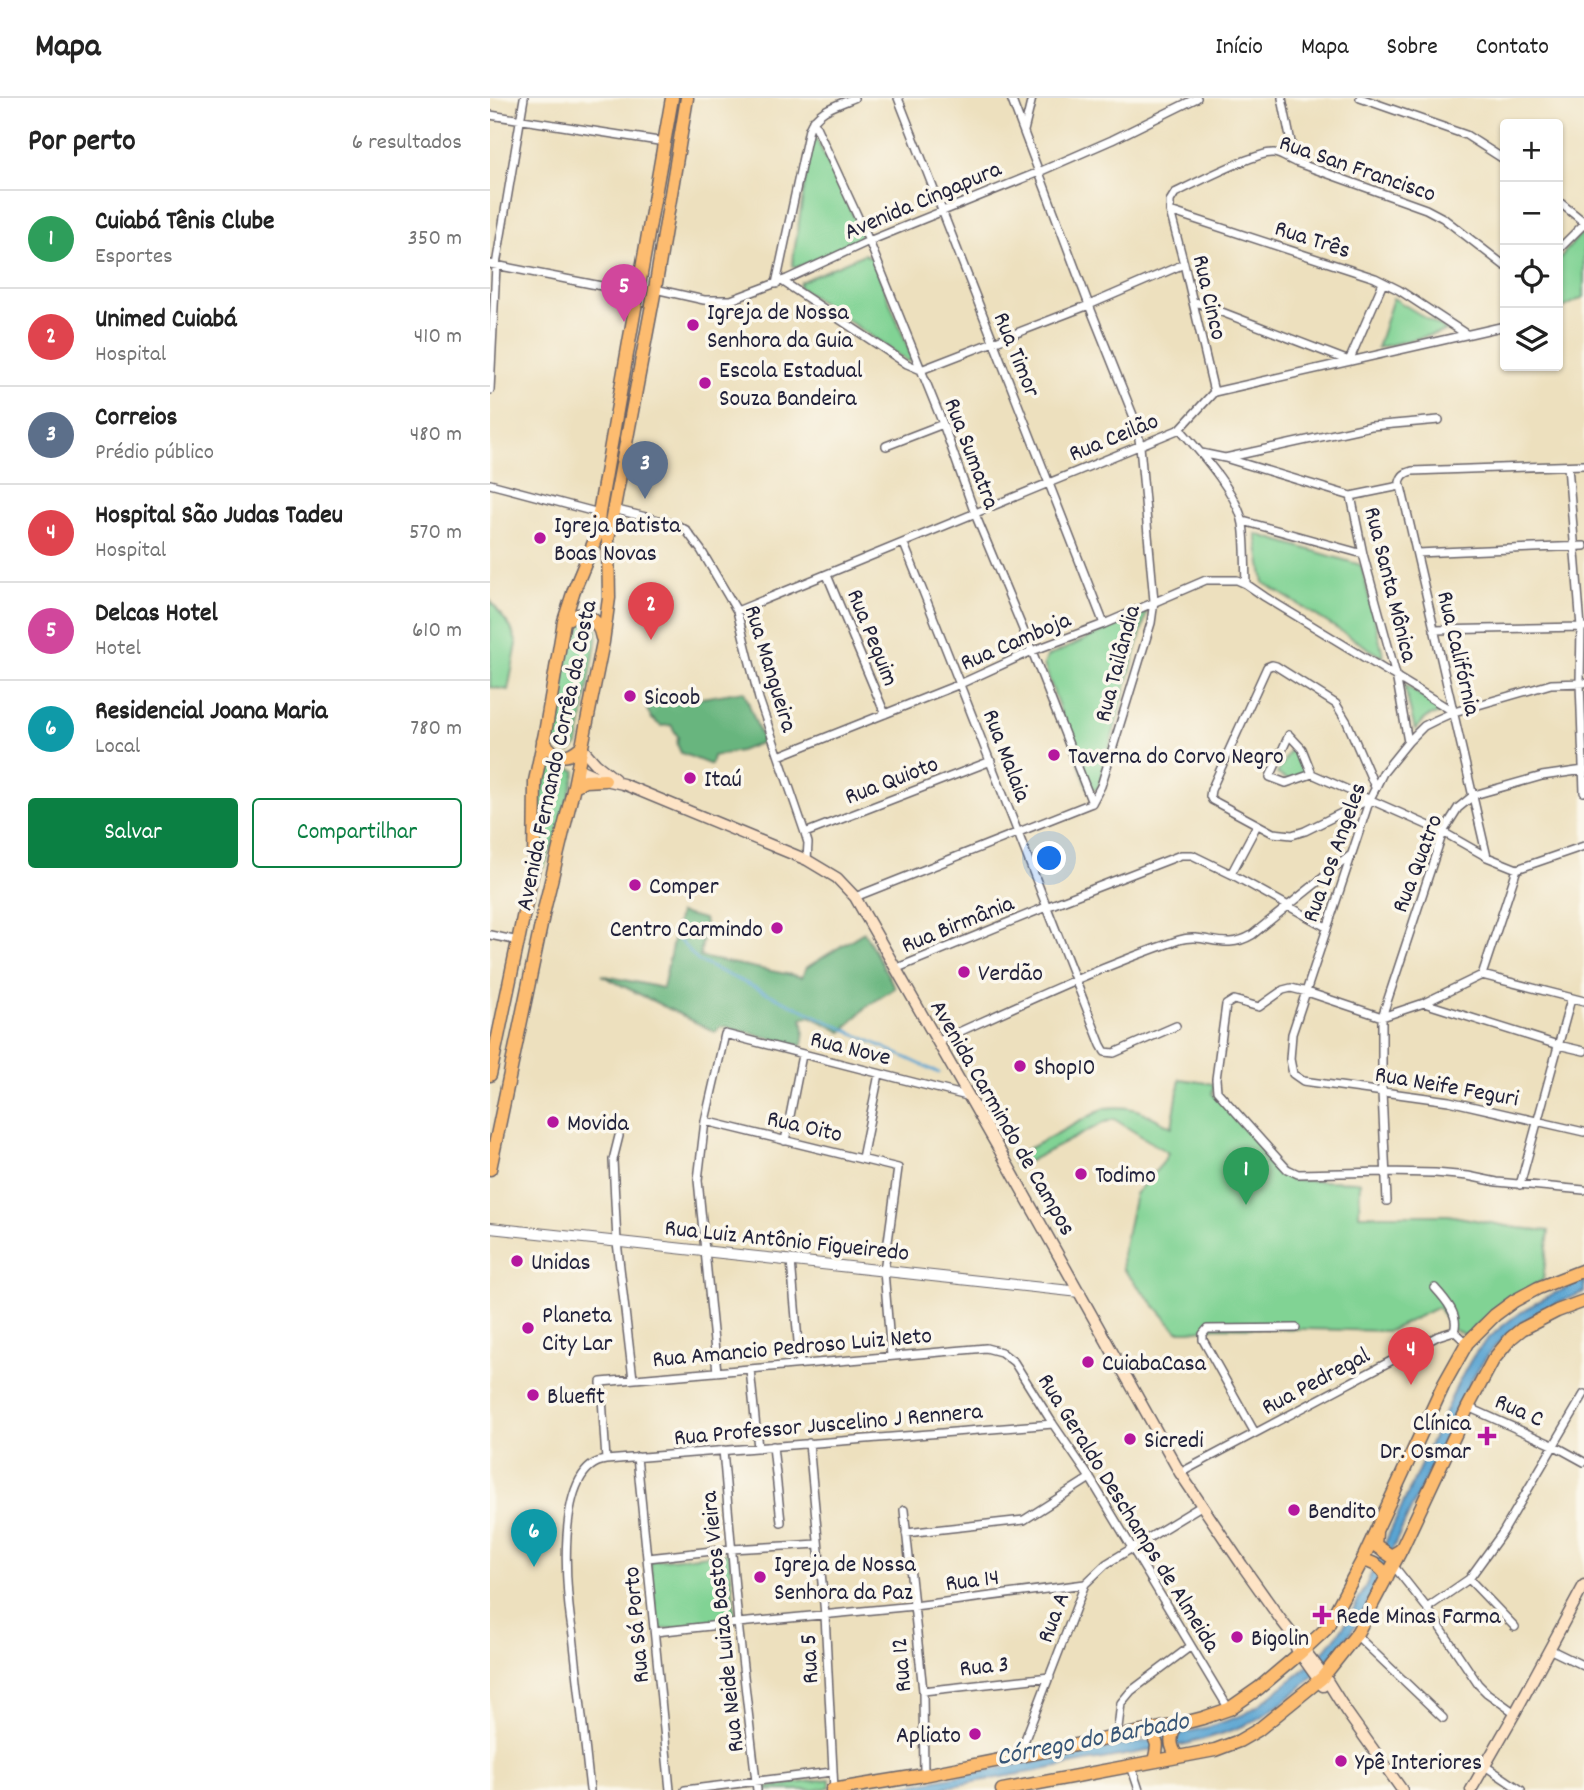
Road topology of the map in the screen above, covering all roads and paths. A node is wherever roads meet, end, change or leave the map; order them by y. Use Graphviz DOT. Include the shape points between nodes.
graph roads {
  1 [pos="524,98"];
  2 [pos="672,98"];
  3 [pos="687,98"];
  4 [pos="854,98"];
  5 [pos="898,98"];
  6 [pos="1011,98"];
  7 [pos="1032,98"];
  8 [pos="1197,98"];
  9 [pos="1282,98"];
  10 [pos="1360,98"];
  11 [pos="490,115"];
  12 [pos="520,119"];
  13 [pos="813,120"];
  14 [pos="1024,131"];
  15 [pos="664,142"];
  16 [pos="1500,157"];
  17 [pos="1295,162"];
  18 [pos="1039,172"];
  19 [pos="1563,205"];
  20 [pos="941,210"];
  21 [pos="1170,211"];
  22 [pos="1584,223"];
  23 [pos="869,241"];
  24 [pos="1563,245"];
  25 [pos="1500,262"];
  26 [pos="1185,264"];
  27 [pos="493,265"];
  28 [pos="779,283"];
  29 [pos="1383,283"];
  30 [pos="655,289"];
  31 [pos="638,293"];
  32 [pos="1193,301"];
  33 [pos="1089,304"];
  34 [pos="1500,327"];
  35 [pos="1466,334"];
  36 [pos="993,342"];
  37 [pos="1349,360"];
  38 [pos="921,370"];
  39 [pos="490,390"];
  40 [pos="1214,392"];
  41 [pos="1439,420"];
  42 [pos="943,424"];
  43 [pos="1180,429"];
  44 [pos="887,446"];
  45 [pos="1140,446"];
  46 [pos="1201,453"];
  47 [pos="1225,458"];
  48 [pos="1584,465"];
  49 [pos="1568,466"];
  50 [pos="1049,482"];
  51 [pos="490,484"];
  52 [pos="1400,486"];
  53 [pos="1351,496"];
  54 [pos="613,509"];
  55 [pos="599,513"];
  56 [pos="975,514"];
  57 [pos="1243,522"];
  58 [pos="904,544"];
  59 [pos="1574,546"];
  60 [pos="1584,546"];
  61 [pos="1417,553"];
  62 [pos="1363,554"];
  63 [pos="827,575"];
  64 [pos="1246,584"];
  65 [pos="1154,601"];
  66 [pos="737,611"];
  67 [pos="564,621"];
  68 [pos="1104,624"];
  69 [pos="1583,627"];
  70 [pos="1434,630"];
  71 [pos="603,642"];
  72 [pos="1032,651"];
  73 [pos="1396,675"];
  74 [pos="1582,683"];
  75 [pos="960,684"];
  76 [pos="1454,712"];
  77 [pos="885,714"];
  78 [pos="544,741"];
  79 [pos="1408,741"];
  80 [pos="581,747"];
  81 [pos="557,755"];
  82 [pos="779,756"];
  83 [pos="991,761"];
  84 [pos="577,768"];
  85 [pos="1583,770"];
  86 [pos="1312,774"];
  87 [pos="606,780"];
  88 [pos="622,785"];
  89 [pos="574,786"];
  90 [pos="1375,787"];
  91 [pos="1584,792"];
  92 [pos="1474,795"];
  93 [pos="1370,799"];
  94 [pos="1092,803"];
  95 [pos="1257,825"];
  96 [pos="1016,832"];
  97 [pos="1443,832"];
  98 [pos="805,833"];
  99 [pos="1584,846"];
  100 [pos="1353,854"];
  101 [pos="1487,857"];
  102 [pos="807,860"];
  103 [pos="1517,869"];
  104 [pos="1231,874"];
  105 [pos="855,897"];
  106 [pos="1288,905"];
  107 [pos="1046,907"];
  108 [pos="1326,927"];
  109 [pos="490,935"];
  110 [pos="519,941"];
  111 [pos="895,969"];
  112 [pos="1482,975"];
  113 [pos="1076,981"];
  114 [pos="1307,992"];
  115 [pos="1572,999"];
  116 [pos="1584,1001"];
  117 [pos="1424,1003"];
  118 [pos="1382,1017"];
  119 [pos="1176,1026"];
  120 [pos="937,1042"];
  121 [pos="1558,1045"];
  122 [pos="1584,1051"];
  123 [pos="802,1055"];
  124 [pos="490,1073"];
  125 [pos="878,1074"];
  126 [pos="1303,1081"];
  127 [pos="1382,1092"];
  128 [pos="967,1096"];
  129 [pos="705,1121"];
  130 [pos="1537,1122"];
  131 [pos="1584,1132"];
  132 [pos="619,1136"];
  133 [pos="785,1141"];
  134 [pos="862,1158"];
  135 [pos="490,1169"];
  136 [pos="1385,1172"];
  137 [pos="1520,1185"];
  138 [pos="1584,1190"];
  139 [pos="1387,1201"];
  140 [pos="490,1228"];
  141 [pos="617,1242"];
  142 [pos="704,1252"];
  143 [pos="791,1261"];
  144 [pos="1584,1270"];
  145 [pos="884,1271"];
  146 [pos="1435,1288"];
  147 [pos="1080,1292"];
  148 [pos="1584,1301"];
  149 [pos="1296,1328"];
  150 [pos="1454,1331"];
  151 [pos="1467,1343"];
  152 [pos="986,1348"];
  153 [pos="891,1356"];
  154 [pos="800,1364"];
  155 [pos="750,1369"];
  156 [pos="717,1372"];
  157 [pos="633,1379"];
  158 [pos="1584,1394"];
  159 [pos="1468,1407"];
  160 [pos="1053,1424"];
  161 [pos="1255,1433"];
  162 [pos="808,1443"];
  163 [pos="773,1446"];
  164 [pos="1555,1446"];
  165 [pos="758,1448"];
  166 [pos="723,1450"];
  167 [pos="637,1457"];
  168 [pos="606,1460"];
  169 [pos="1584,1462"];
  170 [pos="1180,1472"];
  171 [pos="1090,1478"];
  172 [pos="1201,1506"];
  173 [pos="904,1510"];
  174 [pos="781,1522"];
  175 [pos="1376,1530"];
  176 [pos="906,1533"];
  177 [pos="818,1544"];
  178 [pos="1133,1547"];
  179 [pos="731,1549"];
  180 [pos="648,1558"];
  181 [pos="1366,1561"];
  182 [pos="1391,1564"];
  183 [pos="1469,1579"];
  184 [pos="1085,1584"];
  185 [pos="1584,1585"];
  186 [pos="1580,1600"];
  187 [pos="914,1606"];
  188 [pos="1427,1608"];
  189 [pos="825,1615"];
  190 [pos="738,1623"];
  191 [pos="1515,1627"];
  192 [pos="655,1632"];
  193 [pos="1356,1636"];
  194 [pos="1191,1646"];
  195 [pos="1549,1649"];
  196 [pos="1304,1655"];
  197 [pos="1584,1666"];
  198 [pos="1049,1677"];
  199 [pos="1321,1677"];
  200 [pos="923,1691"];
  201 [pos="1229,1709"];
  202 [pos="1515,1713"];
  203 [pos="1443,1718"];
  204 [pos="1149,1730"];
  205 [pos="1173,1731"];
  206 [pos="1118,1736"];
  207 [pos="1156,1752"];
  208 [pos="1175,1754"];
  209 [pos="1018,1756"];
  210 [pos="1131,1766"];
  211 [pos="1485,1766"];
  212 [pos="832,1772"];
  213 [pos="924,1775"];
  214 [pos="757,1786"];
  215 [pos="590,1790"];
  216 [pos="670,1790"];
  217 [pos="685,1790"];
  218 [pos="833,1790"];
  219 [pos="1002,1790"];
  220 [pos="1139,1790"];
  221 [pos="1402,1790"];
  222 [pos="1471,1790"];
  223 [pos="1521,1790"];
  1 -- 12 [label="street"];
  2 -- 15 [label="main road, Avenida Fernando Corrêa da Costa"];
  3 -- 30 [label="main road, Avenida Fernando Corrêa da Costa"];
  4 -- 13 [label="street"];
  5 -- 20 [label="street, Rua Timor"];
  6 -- 14 [label="street"];
  7 -- 14 [label="street"];
  8 -- 18 [label="street, Avenida Cingapura"];
  9 -- 17 [label="street"];
  10 -- 16 [label="street" via="1466,135"];
  11 -- 12 [label="street"];
  12 -- 15 [label="street"];
  12 -- 27 [label="street"];
  13 -- 23 [label="street, Rua Sumatra"];
  13 -- 28 [label="street"];
  14 -- 18 [label="street"];
  15 -- 31 [label="main road, Avenida Fernando Corrêa da Costa"];
  17 -- 21 [label="street, Rua San Francisco" via="1276,153 1232,166 1175,193"];
  17 -- 25 [label="street, Rua San Francisco" via="1426,208"];
  18 -- 20 [label="street, Avenida Cingapura"];
  18 -- 33 [label="street"];
  19 -- 22 [label="street"];
  20 -- 23 [label="street, Avenida Cingapura"];
  20 -- 36 [label="street, Rua Timor"];
  21 -- 26 [label="street, Rua Cinco"];
  21 -- 29 [label="street, Rua Três"];
  22 -- 24 [label="street"];
  23 -- 28 [label="street, Avenida Cingapura"];
  23 -- 38 [label="street, Rua Sumatra"];
  26 -- 32 [label="street, Rua Cinco"];
  26 -- 33 [label="street"];
  27 -- 31 [label="street"];
  27 -- 39 [label="street"];
  28 -- 30 [label="street, Avenida Cingapura" via="731,299 705,300"];
  28 -- 38 [label="street"];
  29 -- 35 [label="street, Rua Três"];
  29 -- 37 [label="street"];
  30 -- 54 [label="main road, Avenida Fernando Corrêa da Costa"];
  31 -- 55 [label="main road, Avenida Fernando Corrêa da Costa"];
  32 -- 37 [label="street"];
  32 -- 40 [label="street, Rua Cinco"];
  33 -- 36 [label="street"];
  33 -- 45 [label="street, Rua Tailândia" via="1137,425"];
  34 -- 35 [label="street"];
  35 -- 37 [label="street"];
  36 -- 38 [label="street"];
  36 -- 50 [label="street, Rua Timor"];
  37 -- 40 [label="street"];
  38 -- 42 [label="street, Rua Sumatra"];
  40 -- 43 [label="street, Rua Ceilão"];
  41 -- 47 [label="street" via="1371,426"];
  42 -- 44 [label="street"];
  42 -- 56 [label="street, Rua Sumatra"];
  43 -- 45 [label="street, Rua Ceilão"];
  43 -- 46 [label="street"];
  45 -- 50 [label="street, Rua Ceilão"];
  45 -- 65 [label="street, Rua Tailândia"];
  46 -- 47 [label="street, Rua Santa Mônica"];
  46 -- 57 [label="street" via="1234,499"];
  47 -- 53 [label="street, Rua Santa Mônica"];
  48 -- 49 [label="street"];
  49 -- 52 [label="street" via="1418,470 1406,472"];
  49 -- 59 [label="street"];
  50 -- 56 [label="street, Rua Ceilão"];
  50 -- 68 [label="street, Rua Timor"];
  51 -- 55 [label="street"];
  52 -- 53 [label="street"];
  52 -- 61 [label="street, Rua Califórnia"];
  53 -- 62 [label="street, Rua Santa Mônica"];
  54 -- 66 [label="street, Rua Mangueira" via="686,530"];
  54 -- 71 [label="main road, Avenida Fernando Corrêa da Costa"];
  55 -- 67 [label="main road, Avenida Fernando Corrêa da Costa" via="597,535"];
  56 -- 58 [label="street, Rua Ceilão"];
  56 -- 72 [label="street, Rua Sumatra"];
  57 -- 62 [label="street"];
  57 -- 64 [label="street"];
  58 -- 63 [label="street, Rua Ceilão"];
  58 -- 75 [label="street, Rua Malaia"];
  59 -- 60 [label="street"];
  59 -- 61 [label="street"];
  59 -- 69 [label="street"];
  61 -- 70 [label="street, Rua Califórnia"];
  62 -- 73 [label="street, Rua Santa Mônica"];
  63 -- 66 [label="street, Rua Ceilão"];
  63 -- 77 [label="street, Rua Pequim"];
  64 -- 65 [label="street, Rua Camboja" via="1206,580"];
  64 -- 73 [label="street, Rua Camboja"];
  65 -- 68 [label="street, Rua Camboja"];
  65 -- 94 [label="street, Rua Tailândia" via="1101,786"];
  66 -- 82 [label="street, Rua Mangueira"];
  67 -- 71 [label="main road" via="577,615 596,621"];
  67 -- 78 [label="main road, Avenida Fernando Corrêa da Costa"];
  68 -- 72 [label="street, Rua Camboja"];
  69 -- 70 [label="street"];
  69 -- 74 [label="street"];
  70 -- 76 [label="street, Rua Califórnia"];
  71 -- 80 [label="main road, Avenida Fernando Corrêa da Costa"];
  72 -- 75 [label="street, Rua Camboja"];
  72 -- 94 [label="street, Rua Sumatra"];
  73 -- 76 [label="street, Rua Camboja"];
  73 -- 79 [label="street, Rua Santa Mônica"];
  74 -- 76 [label="street, Rua Los Angeles" via="1551,684"];
  74 -- 85 [label="street"];
  75 -- 77 [label="street, Rua Camboja"];
  75 -- 83 [label="street, Rua Malaia"];
  76 -- 79 [label="street, Rua Los Angeles" via="1424,726"];
  76 -- 92 [label="street, Rua Califórnia"];
  77 -- 82 [label="street, Rua Camboja"];
  78 -- 81 [label="main road"];
  78 -- 110 [label="main road, Avenida Fernando Corrêa da Costa" via="535,781 534,865"];
  79 -- 90 [label="street, Rua Los Angeles"];
  80 -- 81 [label="main road" via="566,757"];
  80 -- 84 [label="main road, Avenida Fernando Corrêa da Costa"];
  80 -- 88 [label="main road"];
  81 -- 84 [label="main road"];
  82 -- 98 [label="street, Rua Mangueira"];
  83 -- 96 [label="street, Rua Malaia"];
  83 -- 98 [label="street, Rua Quioto"];
  84 -- 87 [label="main road, Avenida Carmindo de Campos"];
  84 -- 89 [label="main road, Avenida Fernando Corrêa da Costa"];
  85 -- 91 [label="street"];
  85 -- 92 [label="street, Rua Quatro"];
  86 -- 86 [label="street" via="1302,749 1289,735 1270,777 1286,783"];
  86 -- 93 [label="street"];
  87 -- 88 [label="main road, Avenida Carmindo de Campos"];
  87 -- 89 [label="main road" via="585,780"];
  88 -- 102 [label="main road, Avenida Carmindo de Campos"];
  89 -- 135 [label="main road, Avenida Fernando Corrêa da Costa"];
  90 -- 93 [label="street, Rua Los Angeles"];
  90 -- 95 [label="street" via="1336,704 1272,665 1267,667 1210,796"];
  92 -- 97 [label="street, Rua Quatro" via="1458,808"];
  92 -- 101 [label="street, Rua Califórnia"];
  93 -- 95 [label="street" via="1292,835"];
  93 -- 97 [label="street"];
  93 -- 100 [label="street, Rua Los Angeles"];
  94 -- 96 [label="street"];
  95 -- 104 [label="street"];
  96 -- 105 [label="street"];
  96 -- 107 [label="street, Rua Malaia"];
  97 -- 101 [label="street"];
  97 -- 118 [label="street, Rua Quatro"];
  98 -- 102 [label="street, Rua Mangueira"];
  99 -- 103 [label="street"];
  100 -- 106 [label="street"];
  100 -- 108 [label="street, Rua Los Angeles"];
  101 -- 103 [label="street"];
  102 -- 105 [label="main road, Avenida Carmindo de Campos" via="837,878"];
  103 -- 112 [label="street"];
  104 -- 106 [label="street"];
  104 -- 107 [label="street, Rua Birmânia" via="1192,855 1181,855"];
  105 -- 111 [label="main road, Avenida Carmindo de Campos"];
  106 -- 108 [label="street"];
  106 -- 113 [label="street" via="1242,941 1184,939"];
  107 -- 111 [label="street, Rua Birmânia"];
  107 -- 113 [label="street, Rua Malaia"];
  108 -- 114 [label="street, Rua Los Angeles"];
  109 -- 110 [label="street"];
  110 -- 124 [label="main road, Avenida Fernando Corrêa da Costa"];
  111 -- 120 [label="main road, Avenida Carmindo de Campos"];
  112 -- 115 [label="street"];
  112 -- 117 [label="street"];
  113 -- 119 [label="street, Rua Malaia" via="1105,1052 1125,1049"];
  113 -- 120 [label="street"];
  114 -- 118 [label="street"];
  114 -- 126 [label="street, Rua Los Angeles" via="1292,1034 1290,1059 1293,1074"];
  114 -- 136 [label="street" via="1283,990 1259,1007 1234,1000 1226,1005 1217,1091 1287,1169 1298,1174"];
  115 -- 116 [label="street"];
  115 -- 121 [label="street"];
  117 -- 118 [label="street"];
  117 -- 121 [label="street"];
  118 -- 127 [label="street, Rua Quatro"];
  120 -- 128 [label="main road, Avenida Carmindo de Campos"];
  121 -- 122 [label="street"];
  121 -- 130 [label="street"];
  123 -- 125 [label="street, Rua Nove"];
  123 -- 129 [label="street, Rua Nove" via="725,1034"];
  123 -- 133 [label="street"];
  125 -- 128 [label="street, Rua Nove"];
  125 -- 134 [label="street"];
  126 -- 127 [label="street, Rua Neife Feguri"];
  127 -- 130 [label="street, Rua Neife Feguri" via="1449,1101"];
  127 -- 136 [label="street, Rua Quatro"];
  128 -- 147 [label="main road, Avenida Carmindo de Campos"];
  129 -- 133 [label="street, Rua Oito"];
  129 -- 142 [label="street" via="698,1180"];
  130 -- 131 [label="street, Rua Neife Feguri"];
  130 -- 137 [label="street"];
  132 -- 141 [label="street" via="613,1160"];
  133 -- 134 [label="street, Rua Oito"];
  134 -- 145 [label="street, Rua Oito" via="898,1168"];
  136 -- 137 [label="street" via="1436,1173"];
  136 -- 139 [label="street, Rua Quatro"];
  137 -- 138 [label="street"];
  140 -- 141 [label="street, Rua Luiz Antônio Figueiredo"];
  141 -- 142 [label="street, Rua Luiz Antônio Figueiredo"];
  141 -- 157 [label="street"];
  142 -- 143 [label="street, Rua Luiz Antônio Figueiredo"];
  142 -- 156 [label="street"];
  143 -- 145 [label="street, Rua Luiz Antônio Figueiredo"];
  143 -- 154 [label="street"];
  144 -- 151 [label="main road" via="1514,1301"];
  145 -- 147 [label="street, Rua Luiz Antônio Figueiredo"];
  145 -- 153 [label="street"];
  146 -- 150 [label="street" via="1457,1321"];
  147 -- 170 [label="main road, Avenida Carmindo de Campos"];
  148 -- 159 [label="main road" via="1511,1338 1493,1360"];
  149 -- 161 [label="street" via="1207,1329 1203,1334"];
  150 -- 151 [label="street"];
  150 -- 161 [label="street, Rua Pedregal"];
  151 -- 175 [label="main road"];
  152 -- 153 [label="street, Rua Amancio Pedroso Luiz Neto"];
  152 -- 160 [label="street, Rua Geraldo Deschamps de Almeida" via="1014,1362"];
  153 -- 154 [label="street, Rua Amancio Pedroso Luiz Neto"];
  154 -- 155 [label="street, Rua Amancio Pedroso Luiz Neto"];
  155 -- 156 [label="street, Rua Amancio Pedroso Luiz Neto"];
  155 -- 165 [label="street"];
  156 -- 157 [label="street, Rua Amancio Pedroso Luiz Neto"];
  157 -- 168 [label="street, Rua Amancio Pedroso Luiz Neto" via="601,1382"];
  158 -- 164 [label="street"];
  159 -- 164 [label="street, Rua C"];
  159 -- 182 [label="main road"];
  160 -- 162 [label="street, Rua Professor Juscelino J Rennera"];
  160 -- 171 [label="street, Rua Geraldo Deschamps de Almeida"];
  161 -- 170 [label="street, Rua Pedregal"];
  162 -- 163 [label="street, Rua Professor Juscelino J Rennera"];
  162 -- 177 [label="street, Rua 5"];
  163 -- 165 [label="street, Rua Professor Juscelino J Rennera"];
  163 -- 174 [label="street"];
  164 -- 169 [label="street, Rua C"];
  164 -- 183 [label="street"];
  165 -- 166 [label="street, Rua Professor Juscelino J Rennera"];
  166 -- 167 [label="street, Rua Professor Juscelino J Rennera"];
  166 -- 179 [label="street, Rua Neide Luiza Bastos Vieira"];
  167 -- 168 [label="street, Rua Professor Juscelino J Rennera"];
  167 -- 180 [label="street, Rua Sá Porto"];
  168 -- 215 [label="street" via="592,1465 578,1483 566,1542 568,1611"];
  170 -- 172 [label="main road, Avenida Carmindo de Campos"];
  171 -- 176 [label="street" via="1024,1520"];
  171 -- 178 [label="street, Rua Geraldo Deschamps de Almeida"];
  172 -- 178 [label="street, Rua A"];
  172 -- 196 [label="main road, Avenida Carmindo de Campos"];
  173 -- 176 [label="street, Rua 12"];
  175 -- 181 [label="main road"];
  175 -- 182 [label="main road" via="1375,1545"];
  176 -- 187 [label="street, Rua 12"];
  177 -- 179 [label="street"];
  177 -- 189 [label="street, Rua 5"];
  178 -- 184 [label="street, Rua A"];
  178 -- 194 [label="street, Rua Geraldo Deschamps de Almeida"];
  179 -- 180 [label="street"];
  179 -- 190 [label="street, Rua Neide Luiza Bastos Vieira"];
  180 -- 192 [label="street, Rua Sá Porto"];
  181 -- 182 [label="main road"];
  181 -- 196 [label="main road" via="1326,1629"];
  182 -- 188 [label="street"];
  182 -- 193 [label="main road"];
  183 -- 188 [label="street"];
  183 -- 191 [label="street"];
  184 -- 187 [label="street, Rua 14"];
  184 -- 198 [label="street, Rua A"];
  185 -- 186 [label="main road"];
  186 -- 195 [label="main road"];
  187 -- 189 [label="street, Rua 14"];
  187 -- 200 [label="street, Rua 12"];
  188 -- 202 [label="street" via="1478,1684"];
  189 -- 190 [label="street, Rua 14"];
  189 -- 212 [label="street, Rua 5"];
  190 -- 192 [label="street, Rua 14"];
  190 -- 214 [label="street, Rua Neide Luiza Bastos Vieira"];
  192 -- 216 [label="street, Rua Sá Porto"];
  193 -- 199 [label="main road"];
  193 -- 203 [label="street"];
  194 -- 201 [label="street, Rua Geraldo Deschamps de Almeida"];
  194 -- 206 [label="street" via="1131,1690 1121,1703"];
  195 -- 197 [label="street"];
  195 -- 202 [label="main road"];
  196 -- 199 [label="main road, Avenida Carmindo de Campos"];
  196 -- 201 [label="main road"];
  198 -- 200 [label="street, Rua 3"];
  198 -- 209 [label="street, Rua A"];
  199 -- 208 [label="main road" via="1239,1741 1215,1750"];
  199 -- 221 [label="main road, Avenida Carmindo de Campos"];
  200 -- 213 [label="street, Rua 12"];
  201 -- 205 [label="main road"];
  202 -- 211 [label="main road"];
  204 -- 205 [label="main road"];
  204 -- 206 [label="main road"];
  204 -- 207 [label="main road"];
  205 -- 208 [label="main road"];
  206 -- 209 [label="main road"];
  207 -- 208 [label="main road"];
  207 -- 210 [label="main road"];
  209 -- 213 [label="main road"];
  210 -- 219 [label="main road"];
  210 -- 220 [label="street"];
  211 -- 222 [label="main road"];
  211 -- 223 [label="street"];
  212 -- 214 [label="street"];
  212 -- 218 [label="street, Rua 5"];
  213 -- 218 [label="main road"];
  214 -- 217 [label="street"];
}
